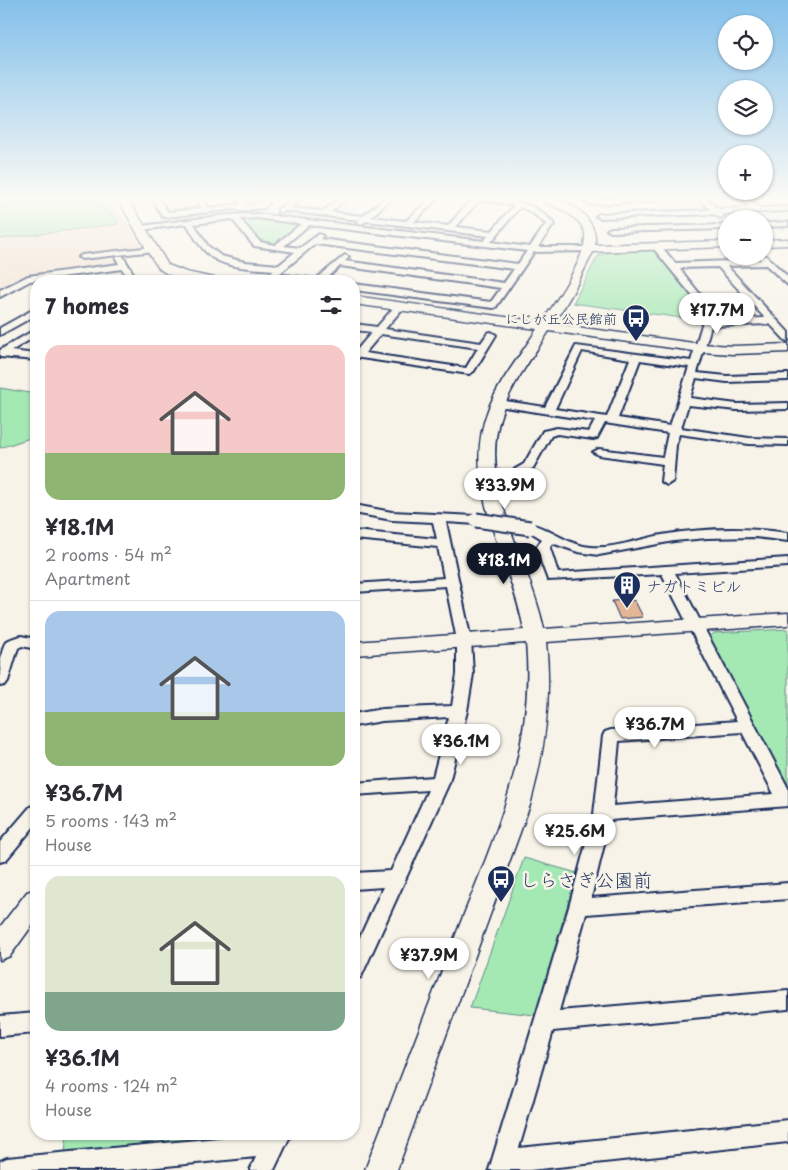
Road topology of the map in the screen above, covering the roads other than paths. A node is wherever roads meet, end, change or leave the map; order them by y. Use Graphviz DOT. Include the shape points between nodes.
graph roads {
  1 [pos="301,251"];
  2 [pos="130,252"];
  3 [pos="154,252"];
  4 [pos="209,252"];
  5 [pos="351,252"];
  6 [pos="453,252"];
  7 [pos="531,252"];
  8 [pos="588,252"];
  9 [pos="661,252"];
  10 [pos="118,253"];
  11 [pos="82,257"];
  12 [pos="338,264"];
  13 [pos="718,264"];
  14 [pos="721,265"];
  15 [pos="771,265"];
  16 [pos="123,266"];
  17 [pos="673,266"];
  18 [pos="520,267"];
  19 [pos="282,268"];
  20 [pos="57,275"];
  21 [pos="130,275"];
  22 [pos="187,275"];
  23 [pos="274,275"];
  24 [pos="326,275"];
  25 [pos="30,279"];
  26 [pos="787,280"];
  27 [pos="507,286"];
  28 [pos="360,288"];
  29 [pos="379,290"];
  30 [pos="0,294"];
  31 [pos="360,301"];
  32 [pos="367,302"];
  33 [pos="399,307"];
  34 [pos="30,314"];
  35 [pos="773,321"];
  36 [pos="788,322"];
  37 [pos="708,323"];
  38 [pos="545,327"];
  39 [pos="360,328"];
  40 [pos="379,331"];
  41 [pos="0,332"];
  42 [pos="491,335"];
  43 [pos="30,336"];
  44 [pos="788,338"];
  45 [pos="484,346"];
  46 [pos="700,348"];
  47 [pos="788,348"];
  48 [pos="360,350"];
  49 [pos="0,353"];
  50 [pos="360,355"];
  51 [pos="30,356"];
  52 [pos="636,357"];
  53 [pos="694,370"];
  54 [pos="788,377"];
  55 [pos="684,402"];
  56 [pos="498,403"];
  57 [pos="788,406"];
  58 [pos="548,411"];
  59 [pos="606,420"];
  60 [pos="675,431"];
  61 [pos="787,443"];
  62 [pos="599,452"];
  63 [pos="614,454"];
  64 [pos="669,461"];
  65 [pos="612,467"];
  66 [pos="488,475"];
  67 [pos="667,481"];
  68 [pos="360,510"];
  69 [pos="439,518"];
  70 [pos="360,536"];
  71 [pos="549,537"];
  72 [pos="788,537"];
  73 [pos="444,544"];
  74 [pos="788,562"];
  75 [pos="667,570"];
  76 [pos="452,582"];
  77 [pos="360,588"];
  78 [pos="788,619"];
  79 [pos="695,625"];
  80 [pos="535,635"];
  81 [pos="464,640"];
  82 [pos="30,643"];
  83 [pos="360,648"];
  84 [pos="0,682"];
  85 [pos="459,711"];
  86 [pos="360,719"];
  87 [pos="747,726"];
  88 [pos="440,783"];
  89 [pos="360,789"];
  90 [pos="786,799"];
  91 [pos="603,814"];
  92 [pos="30,819"];
  93 [pos="0,855"];
  94 [pos="397,878"];
  95 [pos="360,881"];
  96 [pos="788,891"];
  97 [pos="579,907"];
  98 [pos="30,910"];
  99 [pos="0,948"];
  100 [pos="360,958"];
  101 [pos="788,1000"];
  102 [pos="545,1022"];
  103 [pos="30,1024"];
  104 [pos="0,1026"];
  105 [pos="788,1131"];
  106 [pos="267,1140"];
  107 [pos="276,1140"];
  108 [pos="502,1165"];
  109 [pos="7,1170"];
  110 [pos="262,1170"];
  111 [pos="381,1170"];
  1 -- 19 [label="street"];
  2 -- 10 [label="street"];
  3 -- 22 [label="street" via="164,267"];
  4 -- 19 [label="street" via="236,262"];
  5 -- 12 [label="street"];
  6 -- 18 [label="street"];
  7 -- 18 [label="street"];
  8 -- 38 [label="street"];
  9 -- 17 [label="street"];
  10 -- 11 [label="street"];
  10 -- 16 [label="street"];
  12 -- 24 [label="street"];
  12 -- 27 [label="street"];
  13 -- 17 [label="street"];
  14 -- 35 [label="street"];
  15 -- 26 [label="street"];
  16 -- 20 [label="street"];
  16 -- 21 [label="street"];
  17 -- 37 [label="street" via="703,303 708,312"];
  18 -- 27 [label="street"];
  19 -- 23 [label="street"];
  25 -- 30 [label="street"];
  27 -- 29 [label="street" via="493,305"];
  28 -- 29 [label="street"];
  29 -- 32 [label="street"];
  31 -- 32 [label="street"];
  32 -- 33 [label="street"];
  33 -- 38 [label="street"];
  33 -- 40 [label="street"];
  34 -- 41 [label="street"];
  35 -- 36 [label="street"];
  35 -- 37 [label="street"];
  35 -- 44 [label="street"];
  37 -- 46 [label="street"];
  38 -- 46 [label="street"];
  38 -- 56 [label="street"];
  39 -- 40 [label="street"];
  40 -- 45 [label="street"];
  40 -- 48 [label="street"];
  42 -- 45 [label="street"];
  43 -- 49 [label="street"];
  45 -- 50 [label="street" via="469,371"];
  46 -- 47 [label="street"];
  46 -- 53 [label="street"];
  49 -- 51 [label="street"];
  52 -- 53 [label="street"];
  52 -- 58 [label="street" via="579,348"];
  52 -- 59 [label="street"];
  53 -- 54 [label="street" via="727,379"];
  53 -- 55 [label="street"];
  55 -- 57 [label="street" via="737,407"];
  55 -- 60 [label="street"];
  56 -- 58 [label="street"];
  56 -- 66 [label="street" via="487,442"];
  58 -- 59 [label="street"];
  59 -- 60 [label="street"];
  59 -- 66 [label="street" via="593,436 547,433 529,466 515,474"];
  60 -- 61 [label="street"];
  60 -- 64 [label="street"];
  62 -- 63 [label="street"];
  63 -- 64 [label="street"];
  63 -- 65 [label="street"];
  64 -- 67 [label="street"];
  66 -- 80 [label="street"];
  68 -- 69 [label="street" via="379,515"];
  69 -- 71 [label="street, bridge" via="530,528"];
  69 -- 73 [label="street"];
  70 -- 73 [label="street"];
  71 -- 72 [label="street" via="592,551 706,532"];
  71 -- 75 [label="street" via="543,548 553,577"];
  73 -- 76 [label="street"];
  74 -- 75 [label="street"];
  75 -- 79 [label="street"];
  76 -- 77 [label="street"];
  76 -- 81 [label="street"];
  78 -- 79 [label="street"];
  79 -- 80 [label="street"];
  79 -- 87 [label="street"];
  80 -- 81 [label="street"];
  80 -- 111 [label="street" via="539,676 537,718 528,774"];
  81 -- 83 [label="street"];
  81 -- 85 [label="street" via="465,674"];
  82 -- 84 [label="street" via="21,641 11,645"];
  85 -- 86 [label="street"];
  85 -- 88 [label="street"];
  87 -- 90 [label="street"];
  87 -- 91 [label="street" via="611,736"];
  88 -- 89 [label="street"];
  88 -- 94 [label="street"];
  90 -- 91 [label="street"];
  91 -- 97 [label="street"];
  92 -- 93 [label="street"];
  94 -- 95 [label="street"];
  94 -- 100 [label="street"];
  96 -- 97 [label="street"];
  97 -- 102 [label="street"];
  98 -- 99 [label="street"];
  101 -- 102 [label="street"];
  102 -- 108 [label="street"];
  103 -- 104 [label="street"];
  105 -- 108 [label="street"];
  106 -- 109 [label="street"];
  107 -- 110 [label="street"];
}
